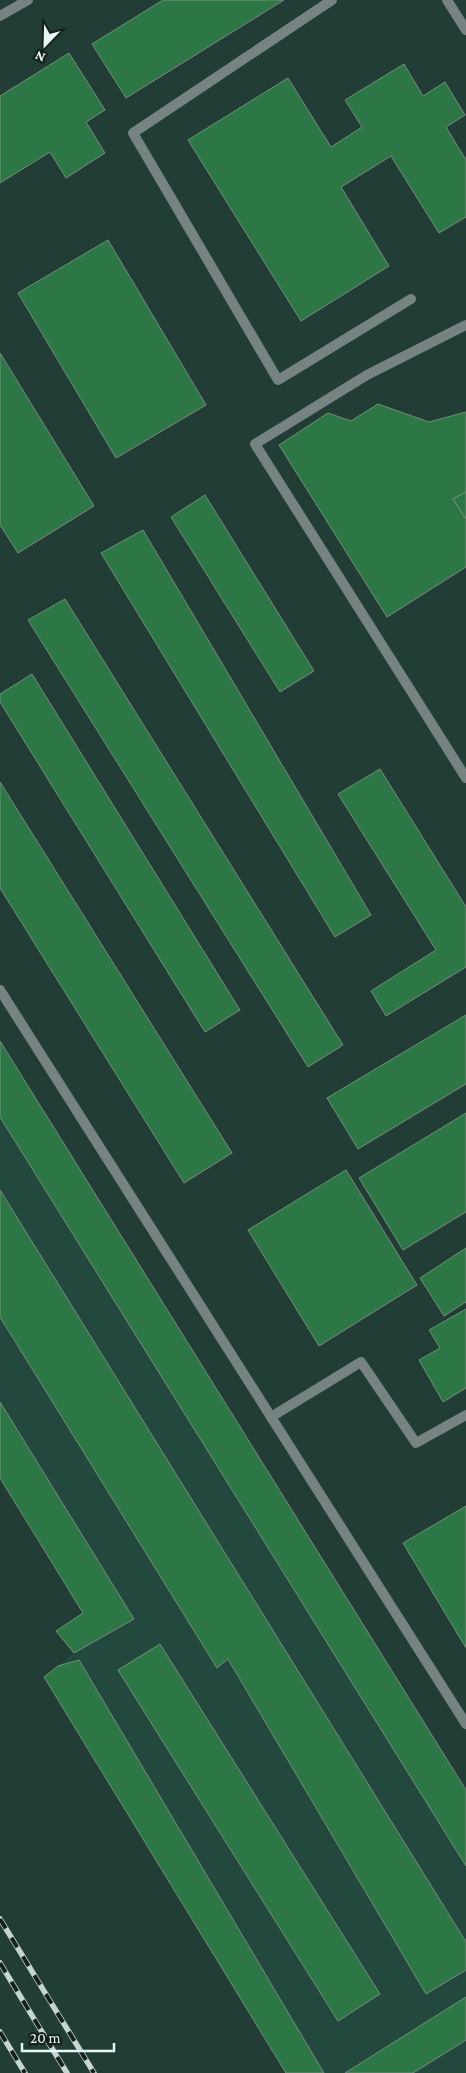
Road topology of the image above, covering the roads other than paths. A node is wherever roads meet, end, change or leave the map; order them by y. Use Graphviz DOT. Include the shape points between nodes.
graph roads {
  1 [pos="28,0"];
  2 [pos="332,0"];
  3 [pos="447,0"];
  4 [pos="0,16"];
  5 [pos="466,30"];
  6 [pos="411,299"];
  7 [pos="465,329"];
  8 [pos="466,778"];
  9 [pos="0,990"];
  10 [pos="466,1415"];
  11 [pos="271,1417"];
  12 [pos="466,1724"];
  1 -- 4 [label="lane"];
  2 -- 6 [label="lane" via="133,133 278,380"];
  3 -- 5 [label="lane"];
  7 -- 8 [label="lane" via="367,375 255,444"];
  9 -- 11 [label="lane"];
  10 -- 11 [label="lane" via="416,1444 361,1362"];
  11 -- 12 [label="lane"];
}
